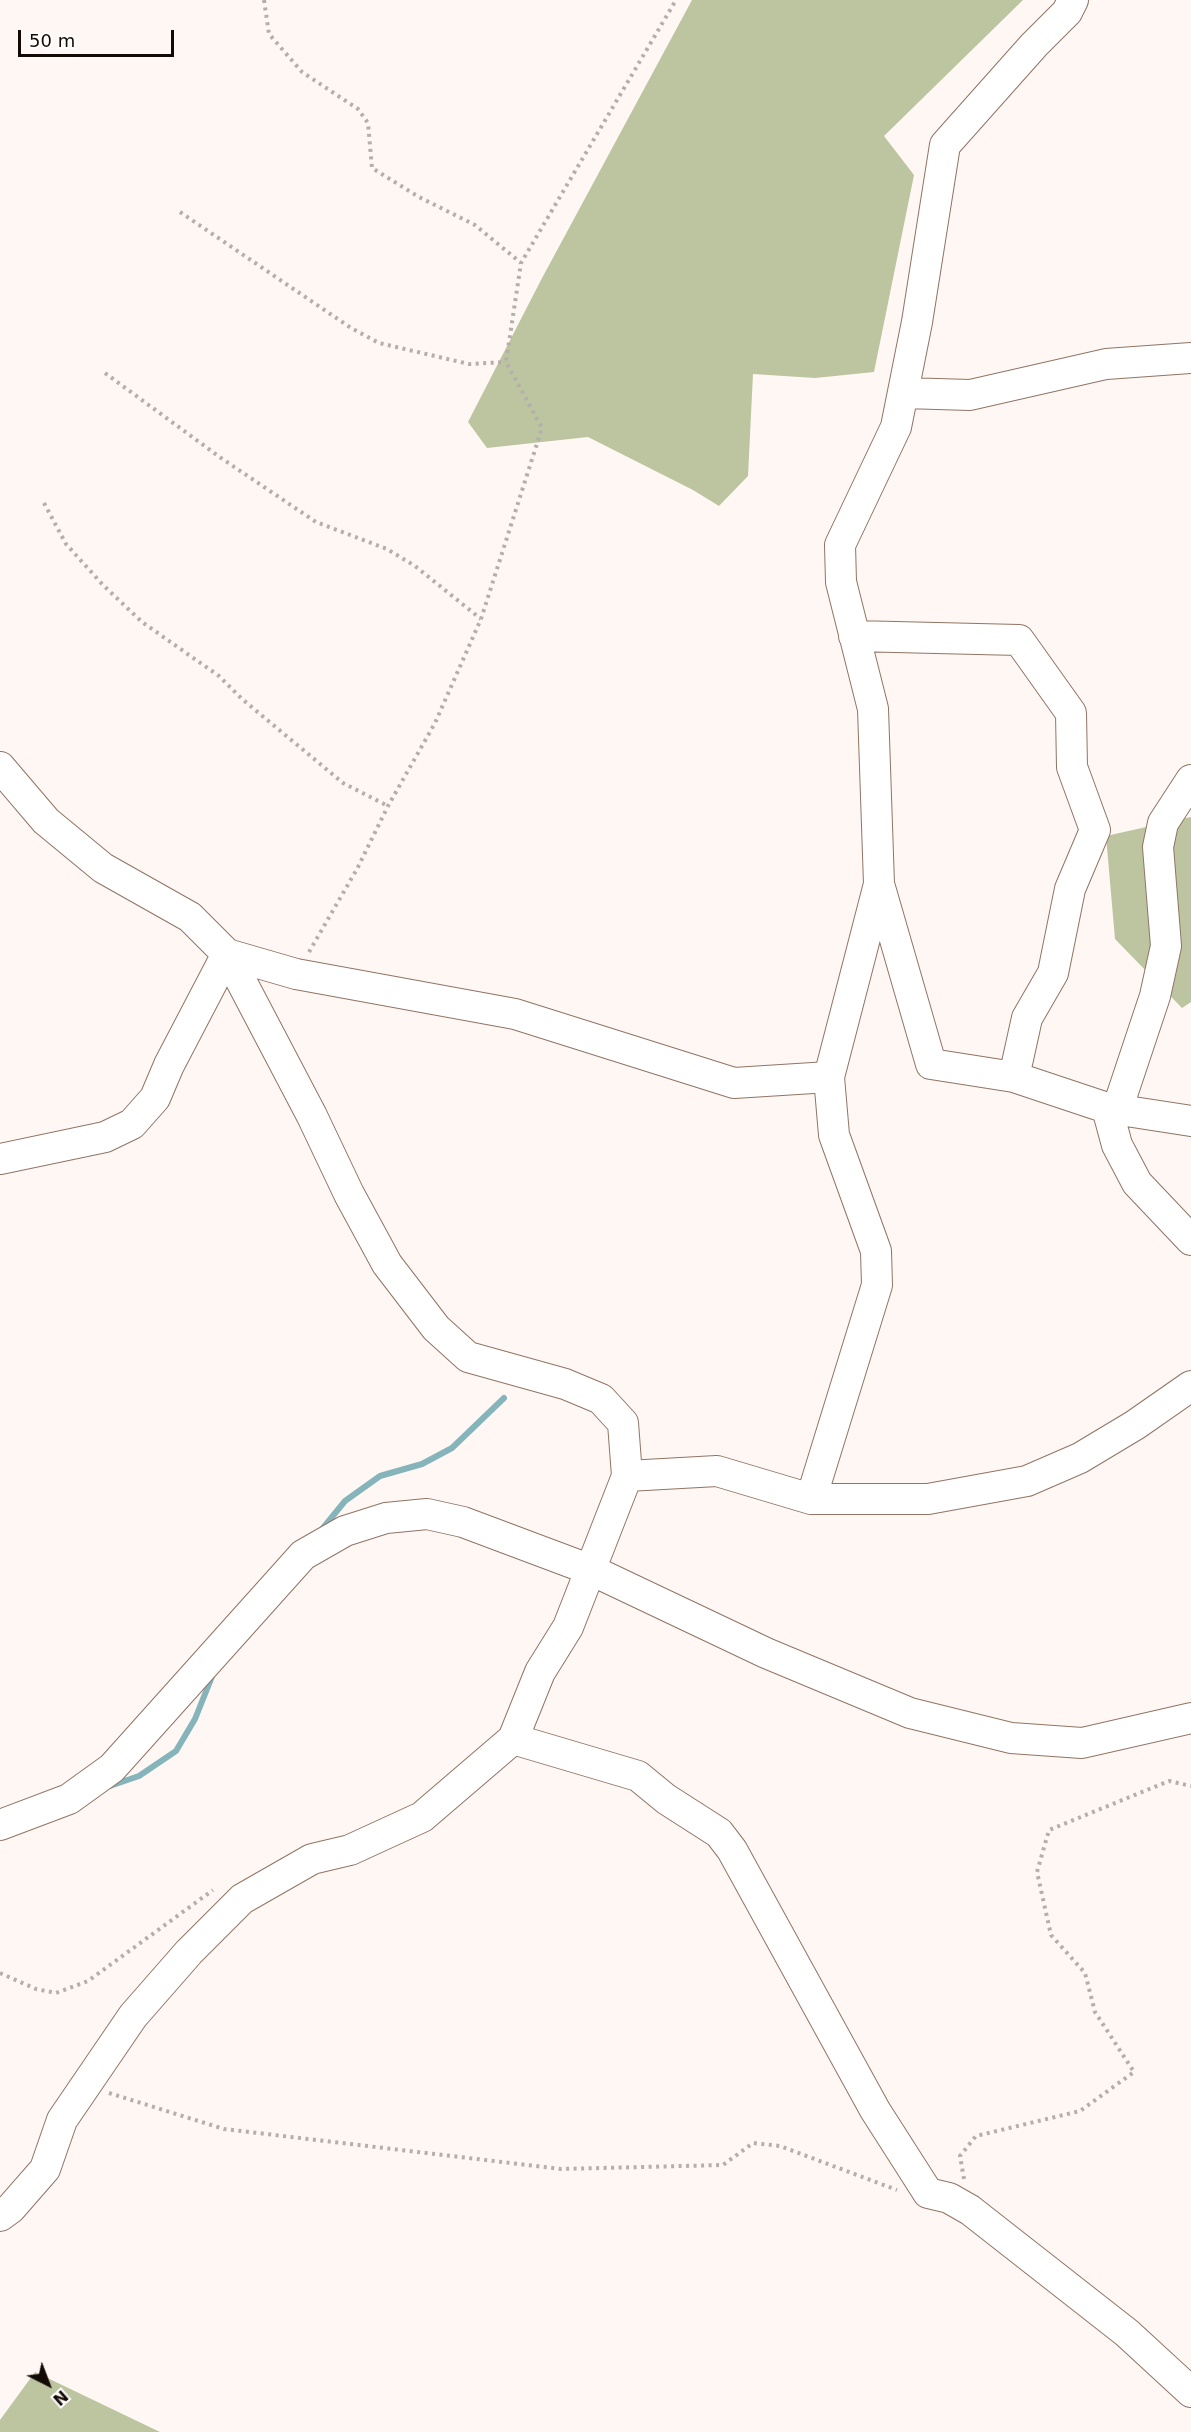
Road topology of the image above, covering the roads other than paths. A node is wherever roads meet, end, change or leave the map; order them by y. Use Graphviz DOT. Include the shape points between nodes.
graph roads {
  1 [pos="1072,0"];
  2 [pos="1191,358"];
  3 [pos="904,393"];
  4 [pos="854,636"];
  5 [pos="0,766"];
  6 [pos="1191,780"];
  7 [pos="879,884"];
  8 [pos="227,954"];
  9 [pos="829,1077"];
  10 [pos="1014,1077"];
  11 [pos="1112,1109"];
  12 [pos="1191,1121"];
  13 [pos="0,1159"];
  14 [pos="1191,1240"];
  15 [pos="1191,1386"];
  16 [pos="627,1476"];
  17 [pos="811,1499"];
  18 [pos="591,1570"];
  19 [pos="1191,1718"];
  20 [pos="513,1739"];
  21 [pos="0,1825"];
  22 [pos="0,2216"];
  23 [pos="1191,2392"];
  1 -- 3 [label="street" via="1067,12 945,145"];
  2 -- 3 [label="street" via="1106,364 970,395"];
  3 -- 4 [label="street" via="896,427 840,545 841,582"];
  4 -- 7 [label="street" via="873,709"];
  4 -- 10 [label="street" via="1019,640 1071,713 1072,767 1095,830 1070,889 1053,973 1027,1018"];
  5 -- 8 [label="street" via="46,821 103,868 190,917"];
  6 -- 11 [label="street" via="1163,823 1158,846 1166,946 1155,996"];
  7 -- 9 [label="street"];
  7 -- 10 [label="street" via="931,1064"];
  8 -- 9 [label="street" via="296,974 515,1014 734,1083"];
  8 -- 13 [label="street" via="155,1098 132,1124 105,1137"];
  8 -- 16 [label="street" via="387,1264 436,1328 468,1357 565,1384 601,1399 623,1423"];
  9 -- 17 [label="street" via="834,1135 876,1251 877,1285"];
  10 -- 11 [label="street"];
  11 -- 12 [label="street"];
  11 -- 14 [label="street" via="1118,1145 1137,1183"];
  15 -- 17 [label="street" via="1080,1458 1027,1481 928,1499"];
  16 -- 17 [label="street" via="717,1471"];
  16 -- 18 [label="street"];
  18 -- 19 [label="street" via="766,1653 910,1713 1011,1738 1082,1743"];
  18 -- 20 [label="street" via="568,1627 540,1672"];
  18 -- 21 [label="street" via="463,1522 427,1514 386,1518 345,1531 303,1555 112,1768 69,1798"];
  20 -- 22 [label="street" via="422,1817 350,1850 312,1860 242,1899 133,2016 62,2121 45,2169"];
  20 -- 23 [label="street" via="638,1776 719,1833 732,1850 874,2110 928,2193 970,2210 1127,2333"];
}
